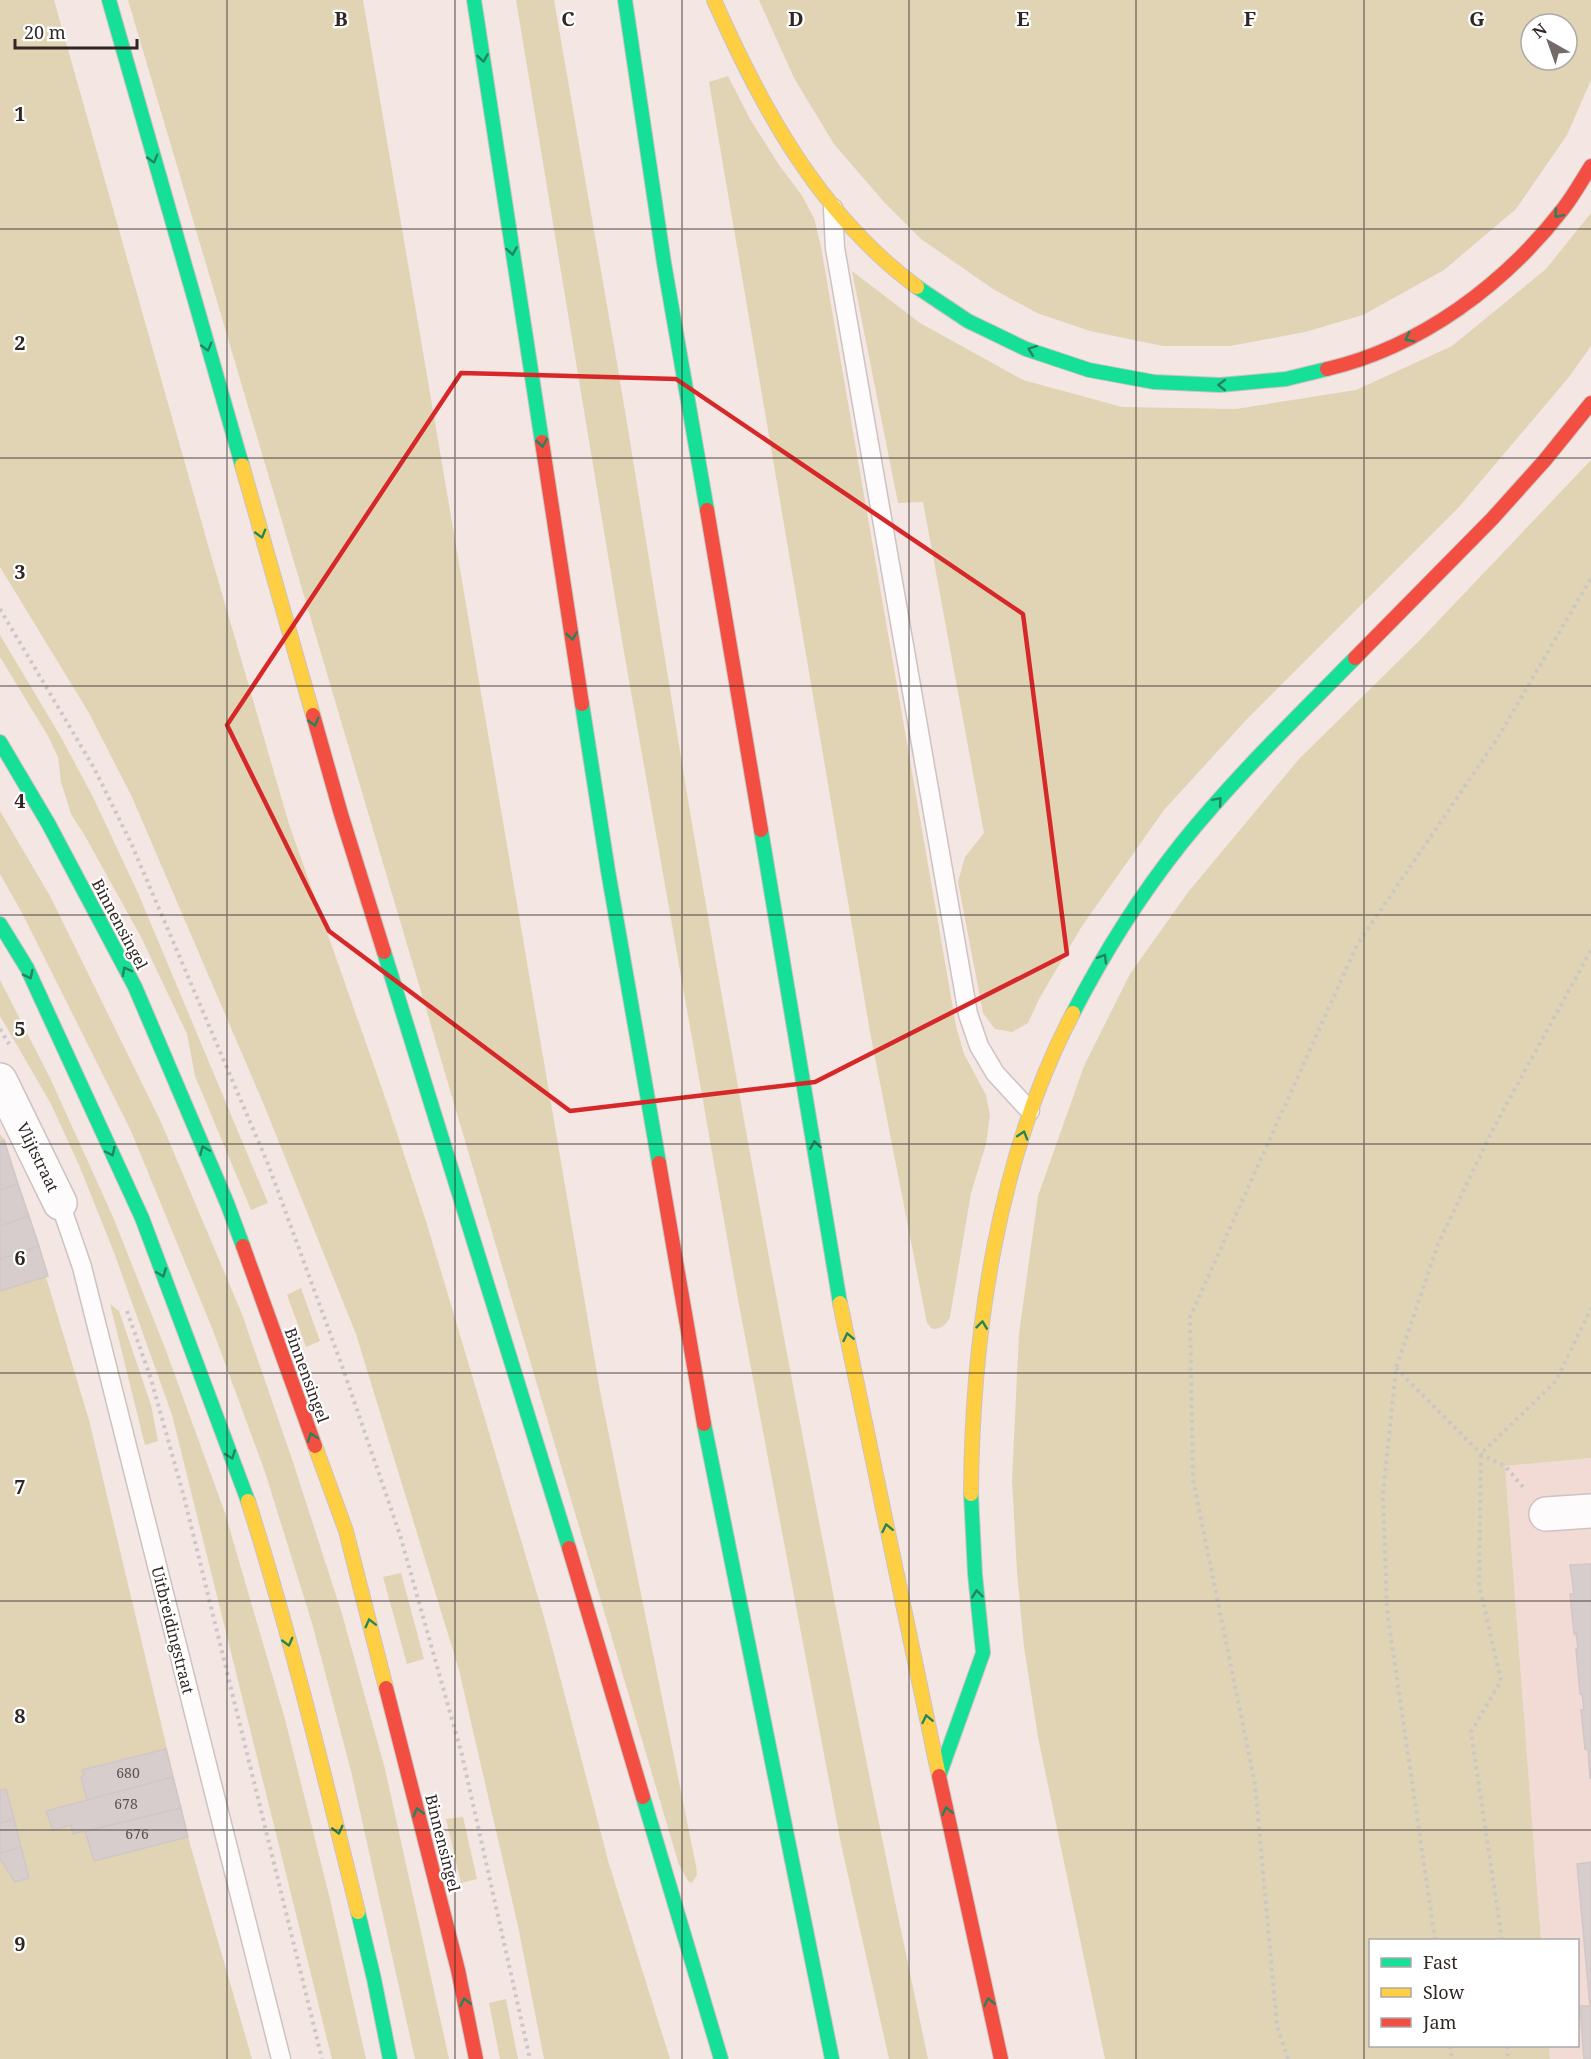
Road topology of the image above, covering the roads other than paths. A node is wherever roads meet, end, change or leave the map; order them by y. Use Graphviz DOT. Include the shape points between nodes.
graph roads {
  1 [pos="95,0"];
  2 [pos="109,0"];
  3 [pos="474,0"];
  4 [pos="625,0"];
  5 [pos="714,0"];
  6 [pos="137,103"];
  7 [pos="1591,166"];
  8 [pos="833,203"];
  9 [pos="1591,403"];
  10 [pos="0,742"];
  11 [pos="0,924"];
  12 [pos="0,1080"];
  13 [pos="1030,1111"];
  14 [pos="60,1203"];
  15 [pos="1591,1511"];
  16 [pos="1546,1514"];
  17 [pos="939,1776"];
  18 [pos="281,2059"];
  19 [pos="390,2059"];
  20 [pos="477,2059"];
  21 [pos="721,2059"];
  22 [pos="832,2059"];
  23 [pos="1001,2059"];
  1 -- 6 [label="main road"];
  2 -- 6 [label="main road"];
  3 -- 22 [label="main road, one-way" via="608,871 707,1442"];
  17 -- 4 [label="main road, one-way" via="834,1272 664,263"];
  5 -- 8 [label="main road" via="768,110 798,160"];
  6 -- 21 [label="main road, one-way" via="341,814 560,1513"];
  7 -- 8 [label="main road, one-way" via="1561,211 1510,266 1457,310 1408,340 1356,362 1307,375 1235,385 1169,384 1118,377 1065,363 1014,343 963,318 916,286 870,245"];
  8 -- 13 [label="lane" via="835,248 968,1014 979,1046 995,1073"];
  13 -- 9 [label="main road, one-way" via="1059,1039 1091,978 1124,922 1181,844 1286,728 1492,519"];
  20 -- 10 [label="main road, Binnensingel, one-way" via="346,1531 227,1203 135,987"];
  11 -- 19 [label="main road, one-way" via="27,968 142,1218 238,1472 267,1561 323,1770"];
  12 -- 14 [label="street, Vlijtstraat"];
  17 -- 13 [label="main road, one-way" via="983,1653 971,1492 975,1383 993,1252"];
  14 -- 18 [label="lane, Uitbreidingstraat" via="82,1267"];
  15 -- 16 [label="street"];
  23 -- 17 [label="main road, one-way"];
}
